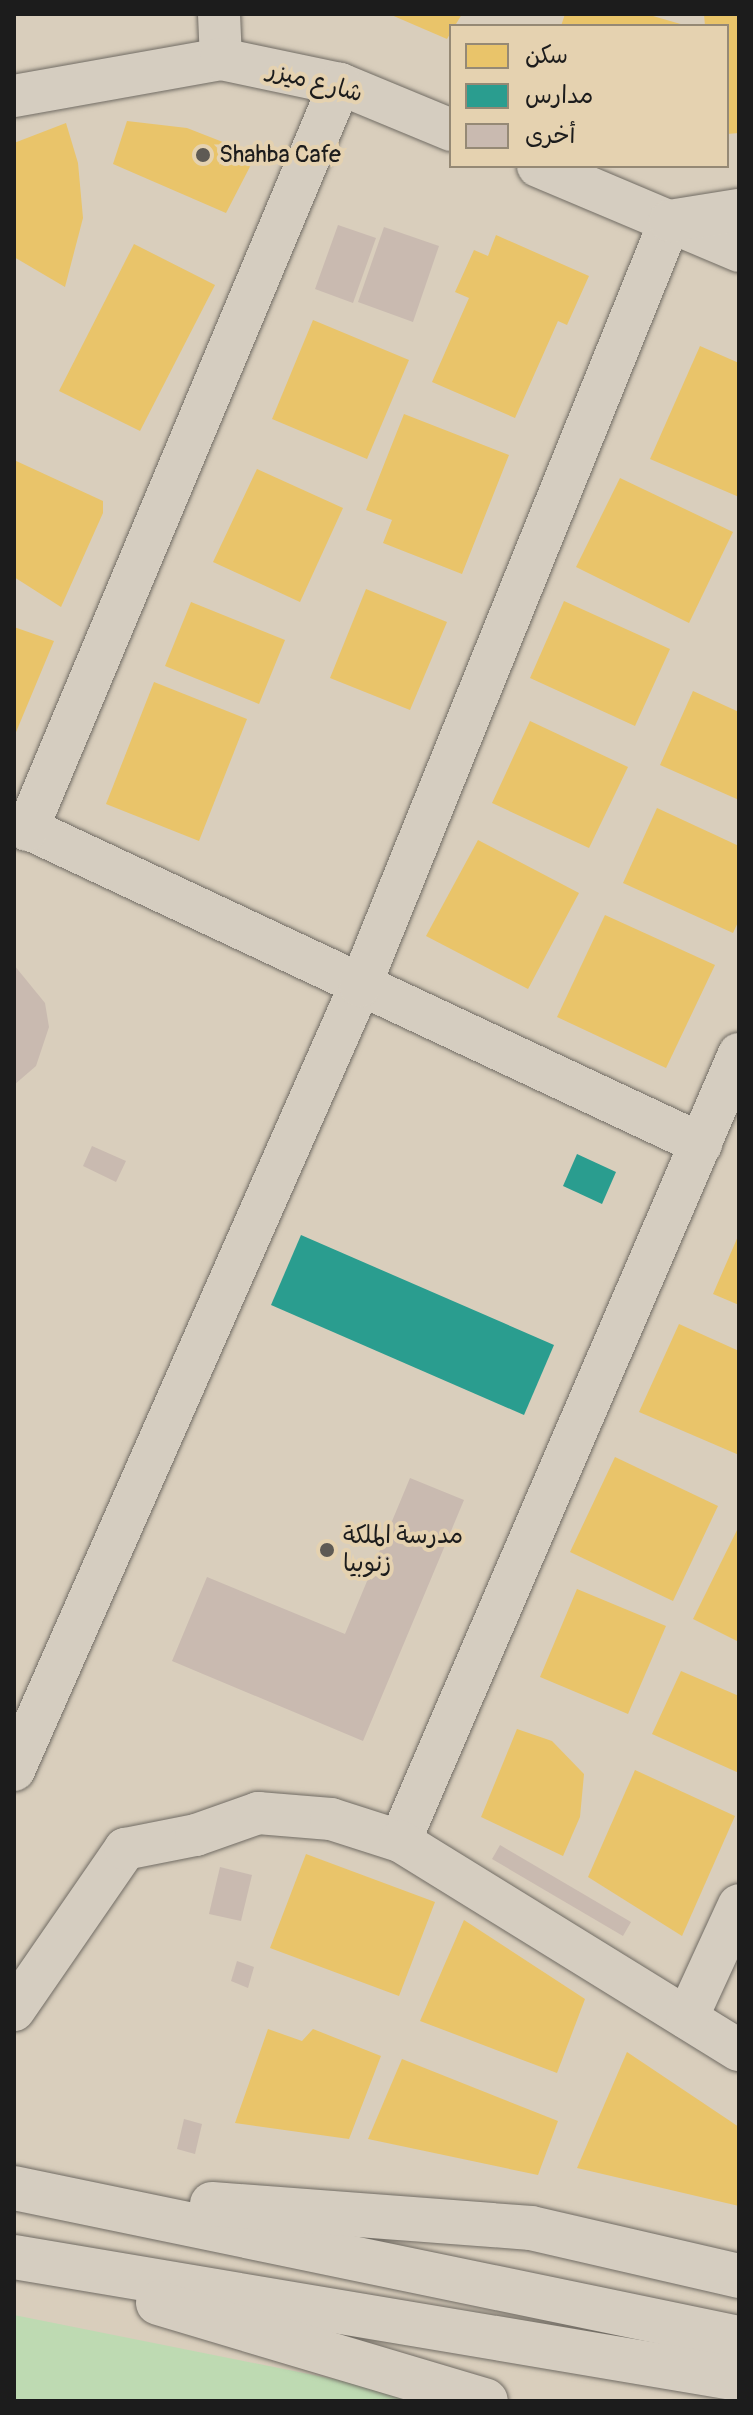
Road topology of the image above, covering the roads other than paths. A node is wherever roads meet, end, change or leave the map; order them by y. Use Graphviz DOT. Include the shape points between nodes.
graph roads {
  1 [pos="219,14"];
  2 [pos="221,59"];
  3 [pos="340,84"];
  4 [pos="14,96"];
  5 [pos="449,129"];
  6 [pos="543,168"];
  7 [pos="739,210"];
  8 [pos="670,221"];
  9 [pos="739,251"];
  10 [pos="21,826"];
  11 [pos="360,986"];
  12 [pos="739,1054"];
  13 [pos="701,1144"];
  14 [pos="14,1770"];
  15 [pos="400,1841"];
  16 [pos="739,1905"];
  17 [pos="14,2010"];
  18 [pos="687,2018"];
  19 [pos="739,2050"];
  20 [pos="25,2190"];
  21 [pos="14,2258"];
  22 [pos="739,2276"];
  23 [pos="739,2338"];
  24 [pos="739,2379"];
  25 [pos="486,2401"];
  1 -- 2 [label="street"];
  2 -- 3 [label="street, شارع ميزر"];
  2 -- 4 [label="street"];
  3 -- 5 [label="street, شارع ميزر"];
  3 -- 10 [label="street"];
  6 -- 8 [label="street"];
  7 -- 8 [label="street"];
  8 -- 9 [label="street"];
  8 -- 11 [label="street"];
  10 -- 11 [label="street"];
  11 -- 13 [label="street"];
  11 -- 14 [label="street"];
  12 -- 13 [label="street"];
  13 -- 15 [label="street"];
  15 -- 17 [label="street" via="331,1819 258,1813 196,1835 125,1849"];
  15 -- 18 [label="street"];
  16 -- 18 [label="street"];
  18 -- 19 [label="street"];
  20 -- 22 [label="main road" via="531,2228"];
  20 -- 23 [label="main road"];
  21 -- 24 [label="main road"];
  21 -- 25 [label="main road"];
}
